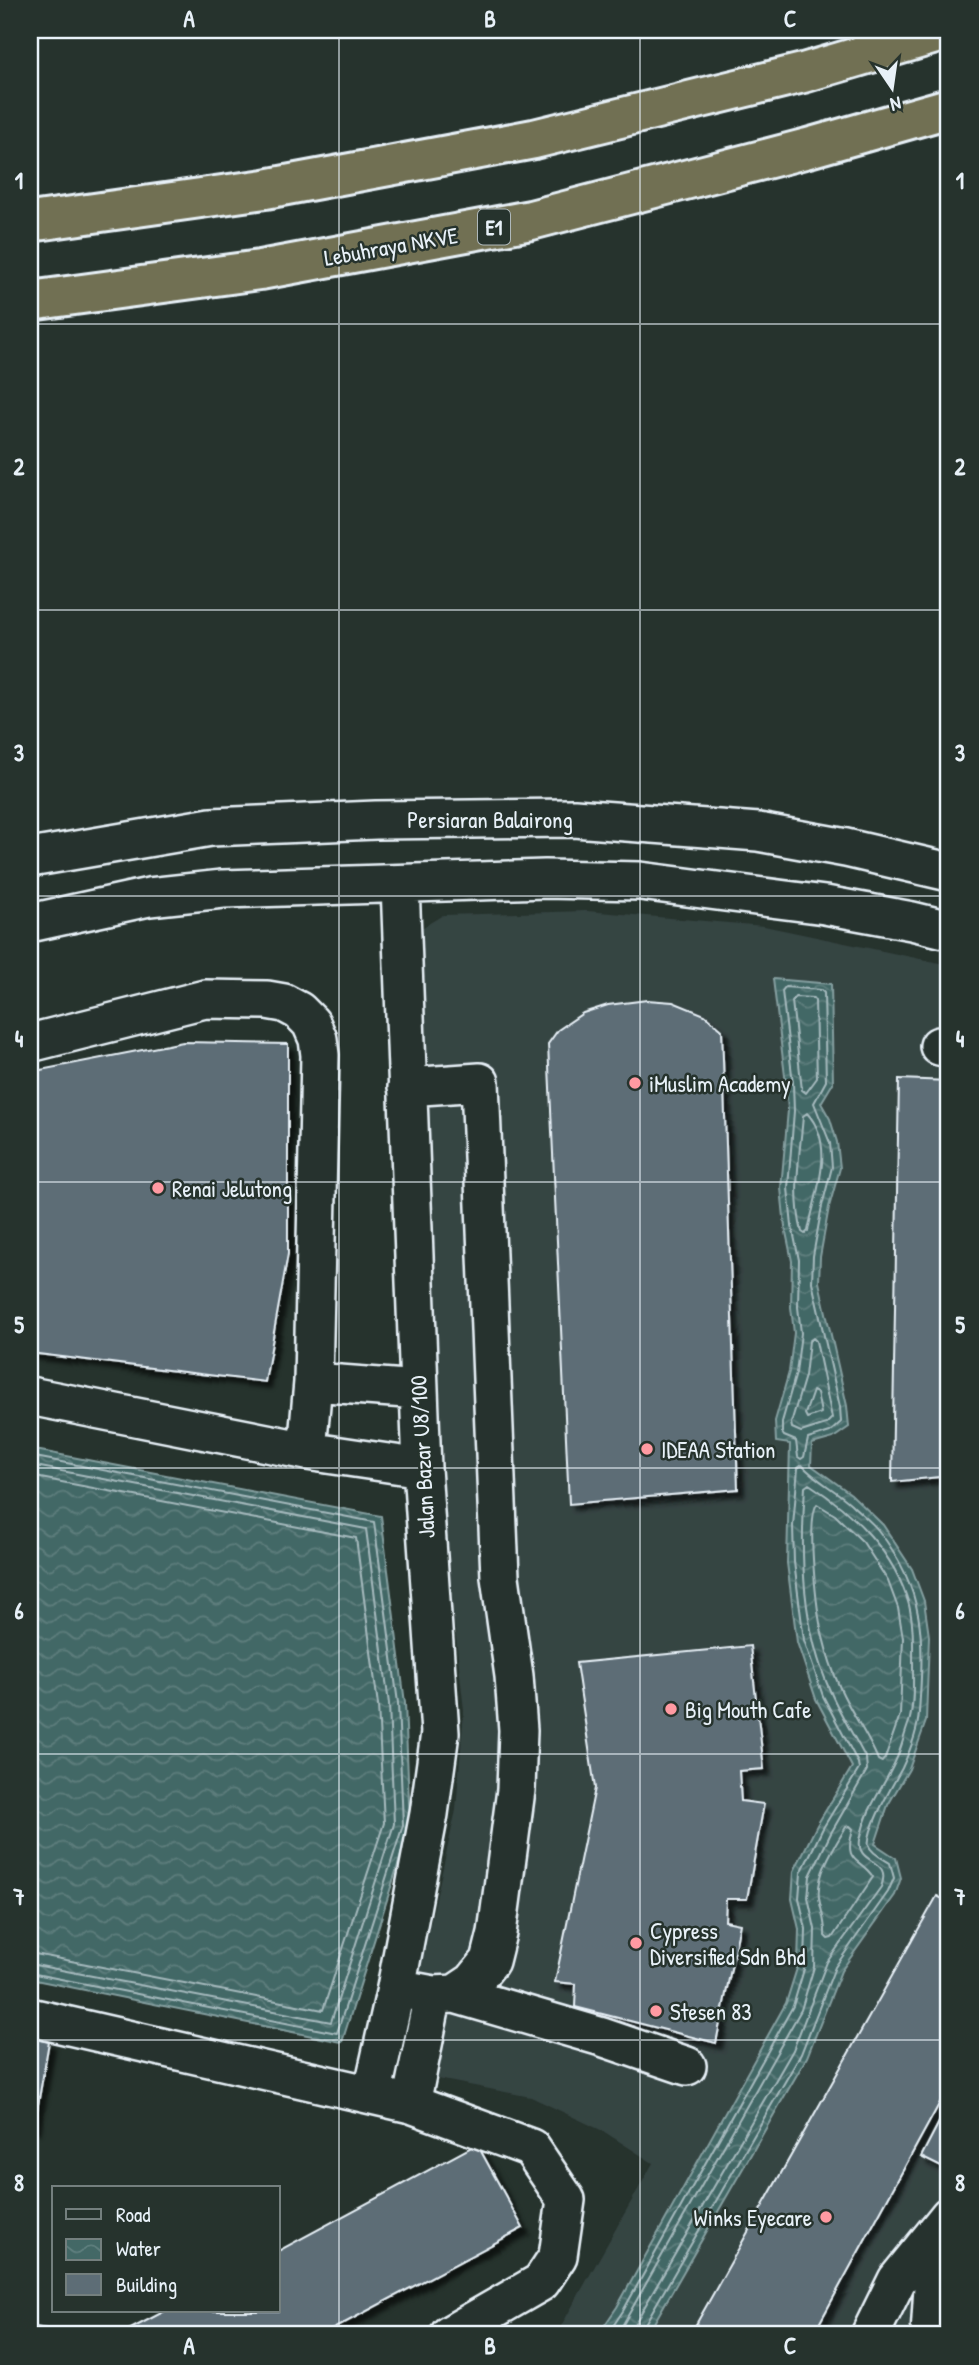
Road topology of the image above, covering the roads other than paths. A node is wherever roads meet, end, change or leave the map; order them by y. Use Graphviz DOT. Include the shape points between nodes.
graph roads {
  1 [pos="949,30"];
  2 [pos="949,108"];
  3 [pos="30,222"];
  4 [pos="30,301"];
  5 [pos="30,858"];
  6 [pos="949,872"];
  7 [pos="400,884"];
  8 [pos="30,923"];
  9 [pos="949,930"];
  10 [pos="30,1043"];
  11 [pos="407,1087"];
  12 [pos="313,1382"];
  13 [pos="419,1390"];
  14 [pos="30,1395"];
  15 [pos="307,1451"];
  16 [pos="422,1468"];
  17 [pos="396,1987"];
  18 [pos="444,1994"];
  19 [pos="30,2017"];
  20 [pos="687,2066"];
  21 [pos="372,2095"];
  22 [pos="411,2104"];
  23 [pos="947,2220"];
  24 [pos="449,2335"];
  25 [pos="870,2335"];
  26 [pos="930,2335"];
  1 -- 3 [label="highway" via="803,73 534,139 265,189"];
  2 -- 4 [label="highway, Lebuhraya NKVE / E1" via="531,220 260,270"];
  5 -- 6 [label="street, Persiaran Balairong" via="211,827 574,818 758,832"];
  7 -- 8 [label="street" via="174,894"];
  7 -- 9 [label="street" via="640,881 825,905"];
  7 -- 11 [label="street, Jalan Bazar U8/100"];
  10 -- 12 [label="street" via="205,999 284,1003 311,1023 320,1055"];
  11 -- 13 [label="street, Jalan Bazar U8/100"];
  11 -- 18 [label="street" via="480,1082 500,1577 518,1730 516,1790 490,1961 473,1982"];
  12 -- 13 [label="street"];
  12 -- 15 [label="street"];
  13 -- 16 [label="street, Jalan Bazar U8/100"];
  14 -- 15 [label="street"];
  15 -- 16 [label="street"];
  16 -- 17 [label="street, Jalan Bazar U8/100" via="440,1733"];
  17 -- 18 [label="street"];
  17 -- 21 [label="street, Jalan Bazar U8/100"];
  18 -- 20 [label="street" via="602,2037"];
  18 -- 22 [label="street"];
  19 -- 21 [label="street"];
  21 -- 22 [label="street"];
  22 -- 24 [label="street" via="531,2148 566,2200 558,2256 541,2282"];
  23 -- 25 [label="street" via="897,2280"];
  23 -- 26 [label="street" via="933,2287"];
}
